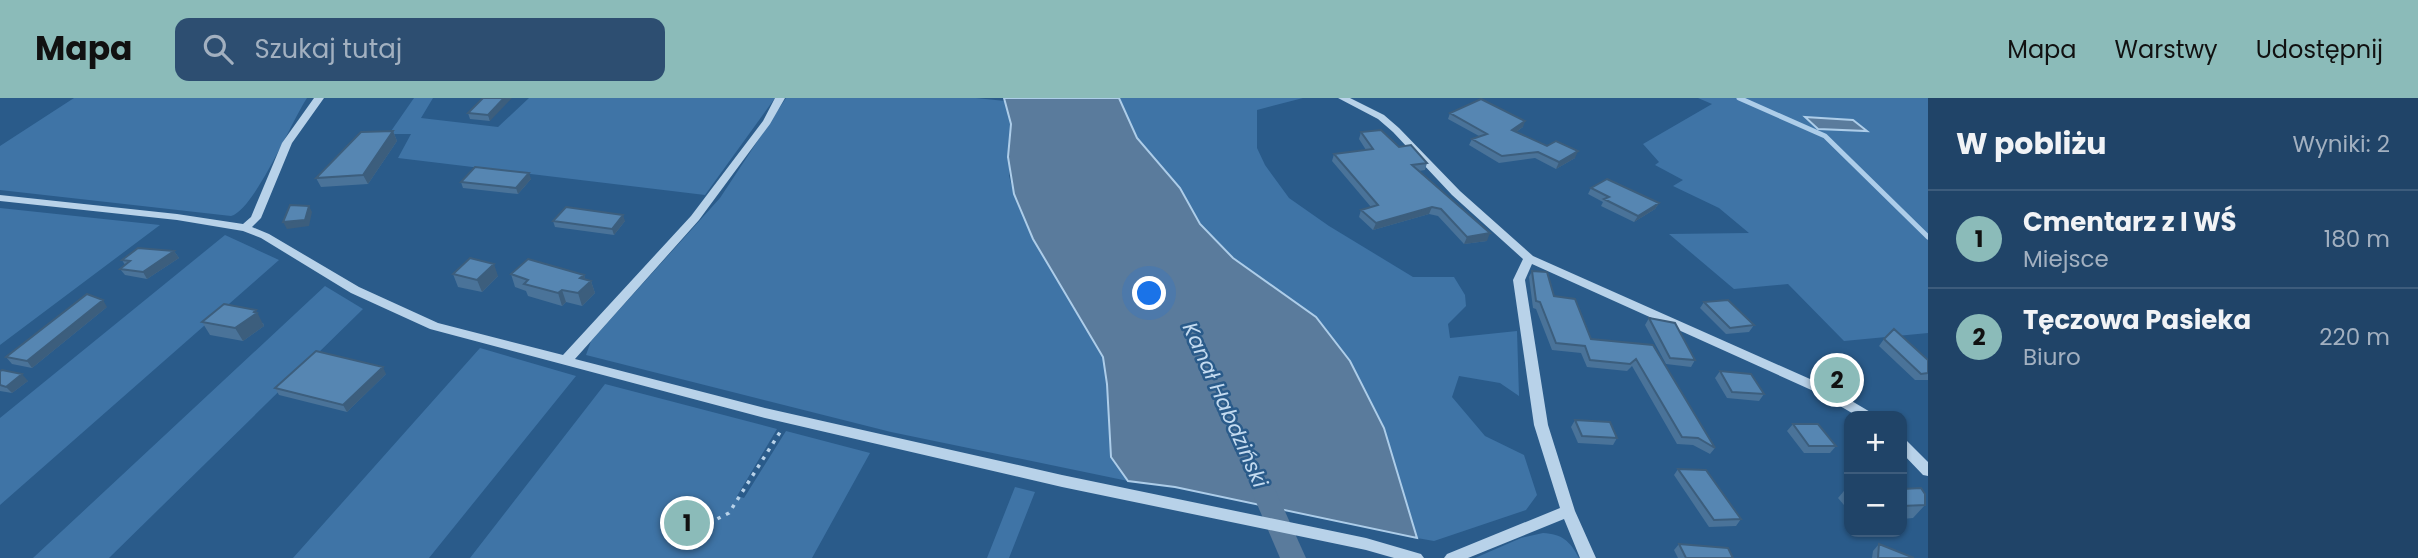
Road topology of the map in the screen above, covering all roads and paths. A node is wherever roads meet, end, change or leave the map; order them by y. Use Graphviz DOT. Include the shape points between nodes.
graph roads {
  1 [pos="319,98"];
  2 [pos="780,98"];
  3 [pos="1343,98"];
  4 [pos="0,198"];
  5 [pos="245,228"];
  6 [pos="1529,258"];
  7 [pos="565,361"];
  8 [pos="1859,411"];
  9 [pos="788,418"];
  10 [pos="1907,451"];
  11 [pos="1928,471"];
  12 [pos="1568,510"];
  13 [pos="699,517"];
  14 [pos="1416,558"];
  15 [pos="1451,558"];
  16 [pos="1588,558"];
  1 -- 5 [label="street" via="287,143 256,218"];
  2 -- 7 [label="lane" via="695,218"];
  3 -- 6 [label="street" via="1381,117"];
  4 -- 5 [label="street"];
  5 -- 7 [label="street" via="355,290 434,326"];
  6 -- 8 [label="street" via="1823,390"];
  6 -- 12 [label="street" via="1519,281 1523,313 1541,425"];
  7 -- 9 [label="street"];
  9 -- 13 [label="path" via="729,513 715,520"];
  9 -- 14 [label="street"];
  10 -- 11 [label="street"];
  12 -- 15 [label="street"];
  12 -- 16 [label="street"];
}
